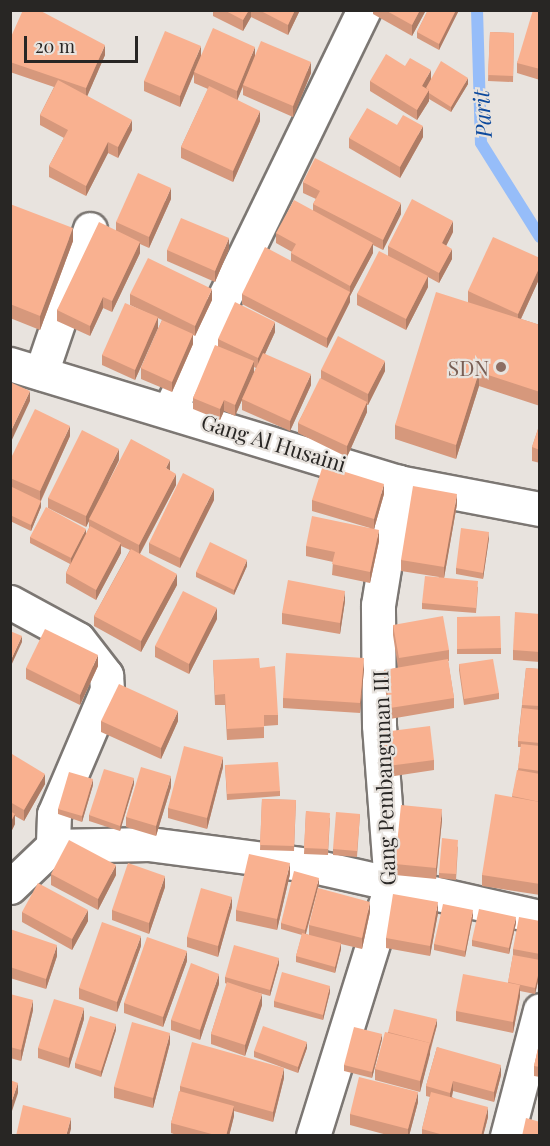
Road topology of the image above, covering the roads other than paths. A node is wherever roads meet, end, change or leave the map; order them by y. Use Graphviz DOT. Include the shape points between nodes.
graph roads {
  1 [pos="364,10"];
  2 [pos="90,229"];
  3 [pos="26,369"];
  4 [pos="169,411"];
  5 [pos="398,482"];
  6 [pos="540,509"];
  7 [pos="10,602"];
  8 [pos="53,846"];
  9 [pos="391,885"];
  10 [pos="10,887"];
  11 [pos="540,917"];
  12 [pos="540,1010"];
  13 [pos="312,1136"];
  14 [pos="507,1136"];
  1 -- 4 [label="street"];
  2 -- 3 [label="street"];
  3 -- 4 [label="street, Gang Al Husaini"];
  4 -- 5 [label="street, Gang Al Husaini"];
  5 -- 6 [label="street, Gang Al Husaini"];
  5 -- 9 [label="street, Gang Pembangunan III" via="378,605 379,725"];
  7 -- 8 [label="street" via="90,650 106,675 107,690 64,781 54,814"];
  8 -- 9 [label="street" via="149,844 239,854"];
  8 -- 10 [label="street"];
  9 -- 11 [label="street"];
  9 -- 13 [label="street, Gang Pembangunan III"];
  12 -- 14 [label="street"];
}
